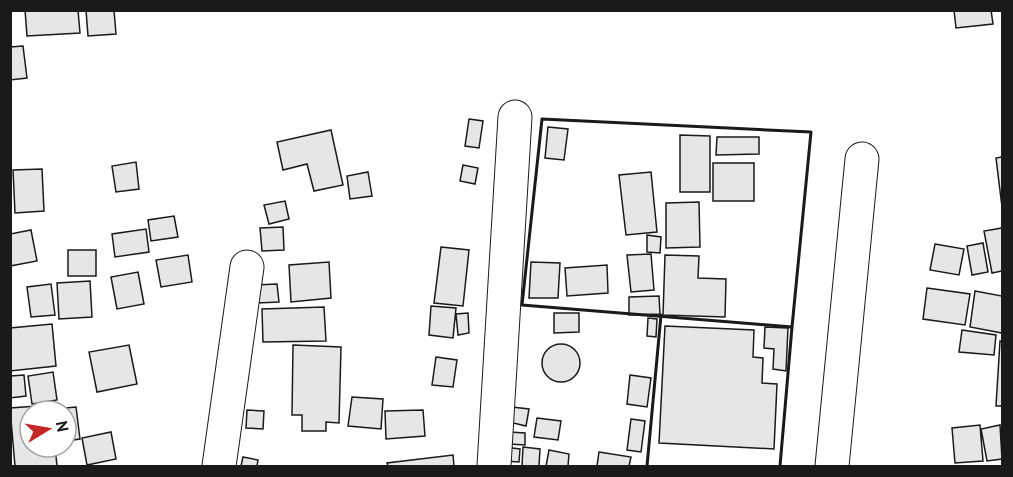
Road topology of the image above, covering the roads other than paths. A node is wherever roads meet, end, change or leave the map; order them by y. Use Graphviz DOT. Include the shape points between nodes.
graph roads {
  1 [pos="515,117"];
  2 [pos="862,159"];
  3 [pos="247,267"];
  4 [pos="219,466"];
  5 [pos="494,466"];
  6 [pos="832,466"];
  1 -- 5 [label="street"];
  2 -- 6 [label="street"];
  3 -- 4 [label="street"];
}
